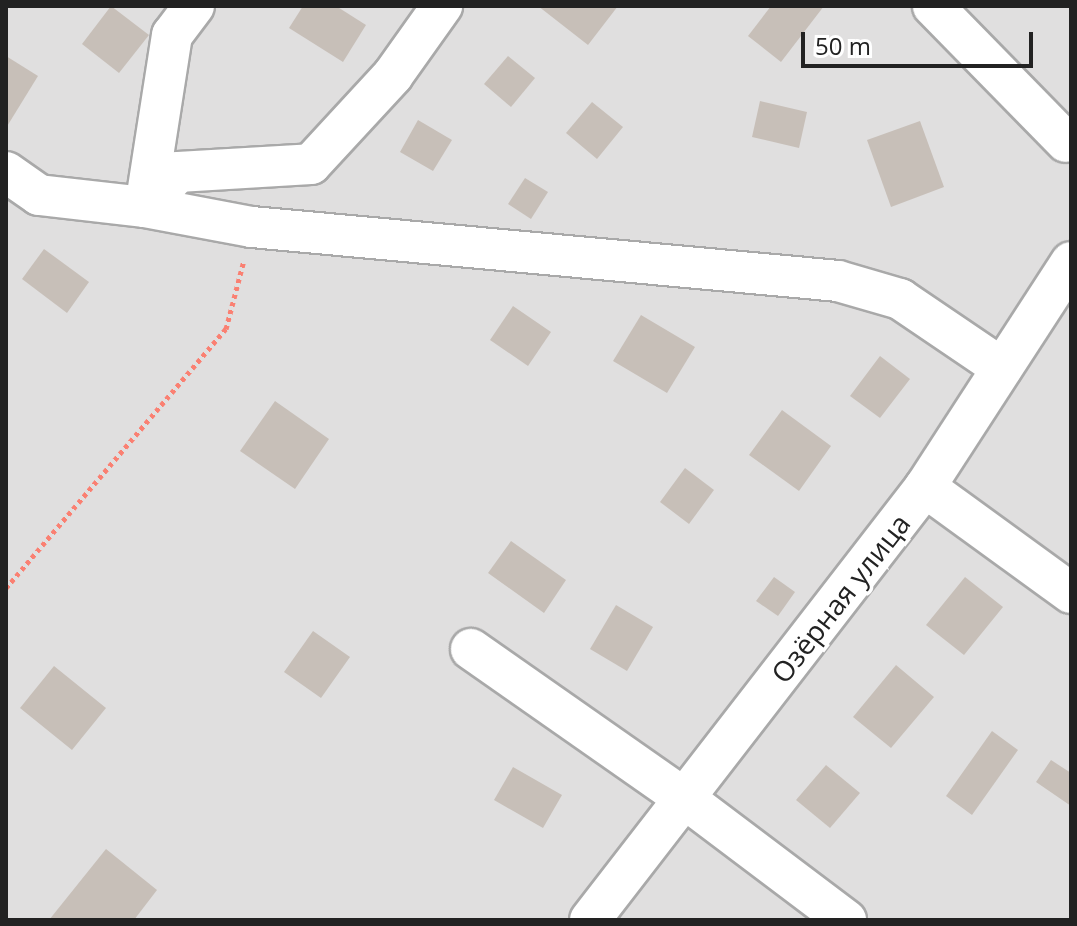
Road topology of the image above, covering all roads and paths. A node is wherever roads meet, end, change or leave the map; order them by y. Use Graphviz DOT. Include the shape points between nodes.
graph roads {
  1 [pos="194,6"];
  2 [pos="442,6"];
  3 [pos="933,6"];
  4 [pos="1069,142"];
  5 [pos="6,172"];
  6 [pos="145,207"];
  7 [pos="252,227"];
  8 [pos="1071,262"];
  9 [pos="1002,368"];
  10 [pos="925,487"];
  11 [pos="6,588"];
  12 [pos="1071,593"];
  13 [pos="471,649"];
  14 [pos="684,798"];
  15 [pos="590,920"];
  16 [pos="846,920"];
  1 -- 6 [label="street" via="172,35"];
  2 -- 6 [label="street" via="393,75 311,164 178,172"];
  3 -- 4 [label="street"];
  5 -- 6 [label="street" via="39,195"];
  6 -- 7 [label="street"];
  7 -- 9 [label="street" via="838,281 900,299"];
  7 -- 11 [label="path" via="226,329"];
  8 -- 9 [label="street, Озёрная улица"];
  9 -- 10 [label="street, Озёрная улица"];
  10 -- 12 [label="street"];
  10 -- 14 [label="street, Озёрная улица"];
  13 -- 14 [label="street"];
  14 -- 15 [label="street, Озёрная улица"];
  14 -- 16 [label="street"];
}
